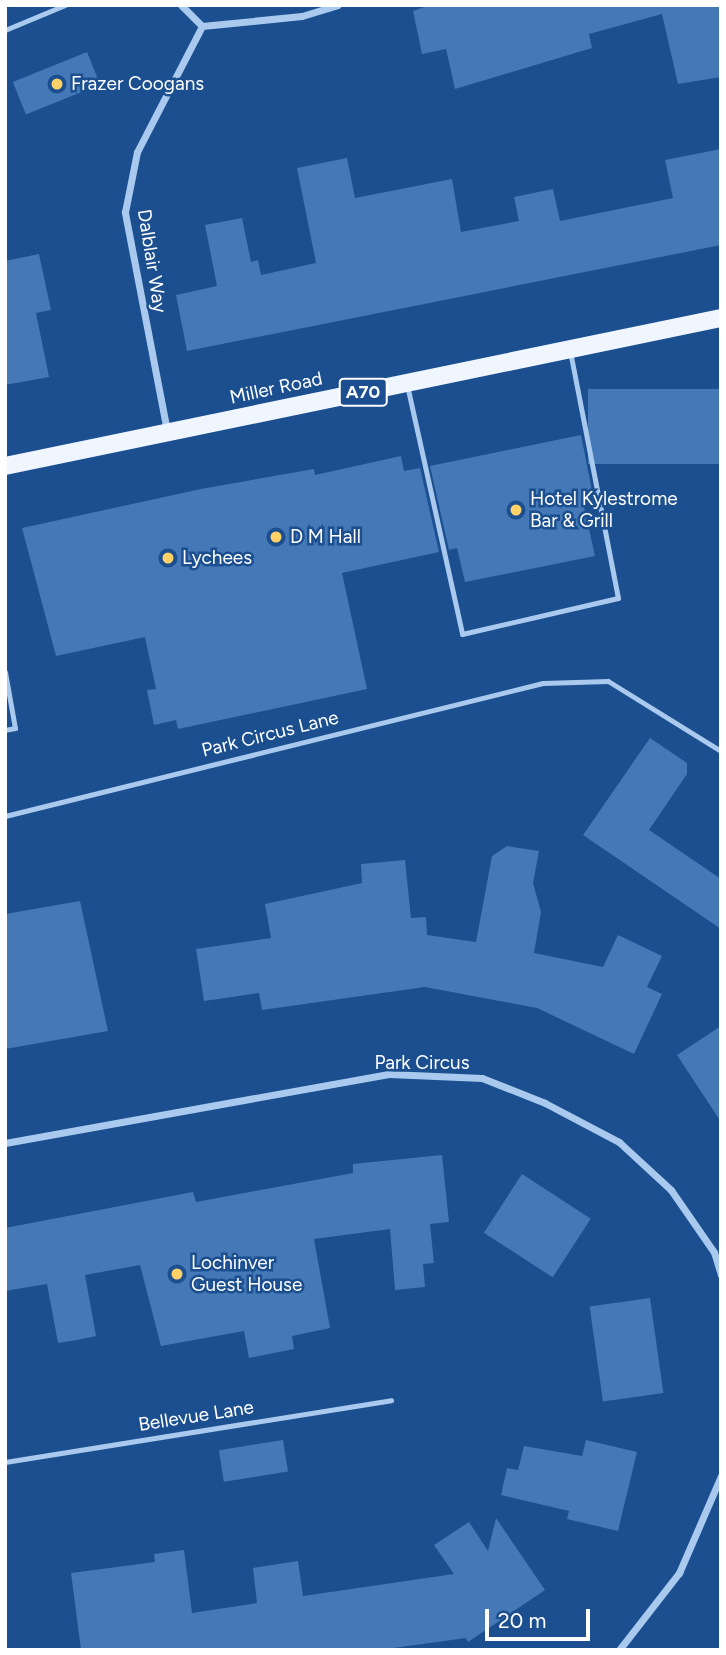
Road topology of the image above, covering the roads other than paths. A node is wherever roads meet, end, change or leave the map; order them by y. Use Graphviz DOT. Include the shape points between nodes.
graph roads {
  1 [pos="65,5"];
  2 [pos="181,5"];
  3 [pos="337,5"];
  4 [pos="202,26"];
  5 [pos="5,30"];
  6 [pos="721,318"];
  7 [pos="570,349"];
  8 [pos="407,383"];
  9 [pos="167,432"];
  10 [pos="5,466"];
  11 [pos="5,672"];
  12 [pos="5,730"];
  13 [pos="721,751"];
  14 [pos="5,816"];
  15 [pos="5,1143"];
  16 [pos="721,1275"];
  17 [pos="391,1400"];
  18 [pos="5,1462"];
  19 [pos="721,1476"];
  20 [pos="620,1650"];
  1 -- 5 [label="lane"];
  2 -- 4 [label="street"];
  3 -- 4 [label="street" via="302,16"];
  4 -- 9 [label="street, Dalblair Way" via="138,152 125,212"];
  6 -- 7 [label="main road, Miller Road / A70"];
  7 -- 8 [label="main road, Miller Road / A70"];
  7 -- 8 [label="lane" via="618,598 462,634"];
  8 -- 9 [label="main road, Miller Road / A70"];
  9 -- 10 [label="main road, Miller Road / A70"];
  11 -- 12 [label="lane" via="15,728"];
  13 -- 14 [label="lane, Park Circus Lane" via="608,681 543,682"];
  15 -- 16 [label="street, Park Circus" via="390,1074 482,1078 545,1103 619,1142 671,1190 714,1252"];
  17 -- 18 [label="lane, Bellevue Lane"];
  19 -- 20 [label="street" via="679,1573"];
}
